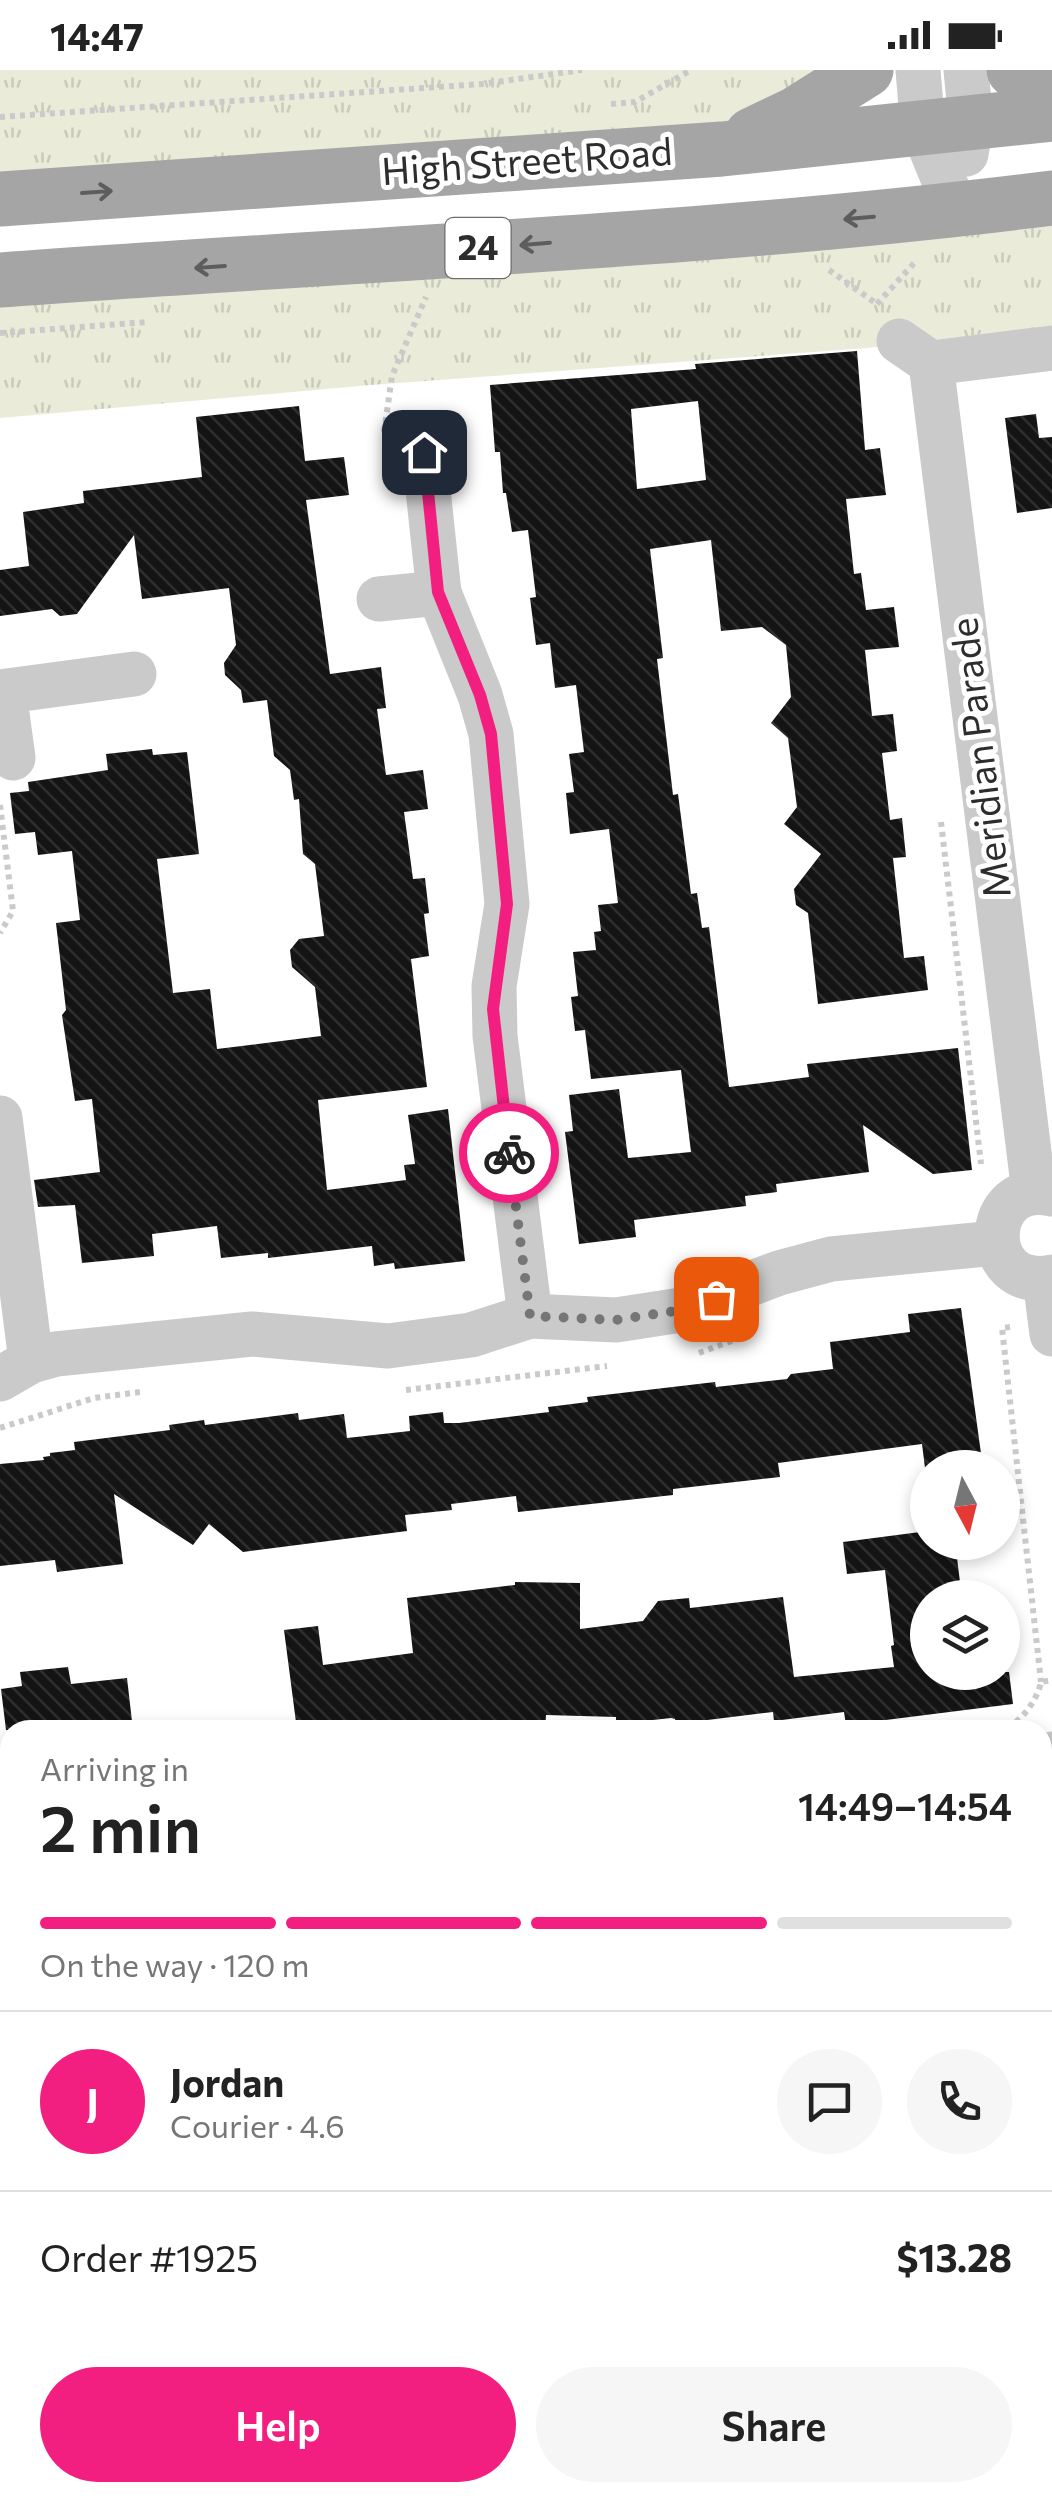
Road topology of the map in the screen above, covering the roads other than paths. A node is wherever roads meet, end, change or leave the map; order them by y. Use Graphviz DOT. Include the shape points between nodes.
graph roads {
  1 [pos="866,70"];
  2 [pos="918,70"];
  3 [pos="966,70"];
  4 [pos="1014,70"];
  5 [pos="1052,103"];
  6 [pos="1052,114"];
  7 [pos="947,126"];
  8 [pos="722,149"];
  9 [pos="1052,198"];
  10 [pos="0,199"];
  11 [pos="956,210"];
  12 [pos="5,264"];
  13 [pos="1052,348"];
  14 [pos="424,452"];
  15 [pos="438,592"];
  16 [pos="379,599"];
  17 [pos="134,674"];
  18 [pos="2,692"];
  19 [pos="13,758"];
  20 [pos="0,1118"];
  21 [pos="1043,1192"];
  22 [pos="996,1242"];
  23 [pos="1048,1278"];
  24 [pos="530,1316"];
  25 [pos="1037,1330"];
  26 [pos="16,1370"];
  1 -- 8 [label="main road"];
  2 -- 7 [label="street"];
  3 -- 7 [label="street"];
  4 -- 5 [label="main road"];
  6 -- 7 [label="main road, High Street Road / 24"];
  7 -- 8 [label="main road, High Street Road / 24"];
  7 -- 11 [label="street"];
  10 -- 8 [label="main road, High Street Road / 24, one-way"];
  9 -- 11 [label="main road, 24"];
  11 -- 12 [label="main road, 24, one-way" via="391,255"];
  13 -- 21 [label="street, Meridian Parade" via="915,352"];
  14 -- 15 [label="street"];
  15 -- 16 [label="street"];
  15 -- 24 [label="street" via="491,734 507,904 494,1036"];
  17 -- 18 [label="street"];
  18 -- 19 [label="street"];
  20 -- 26 [label="street"];
  21 -- 22 [label="street" via="1008,1205"];
  22 -- 23 [label="street" via="1008,1266"];
  22 -- 24 [label="street" via="831,1260 648,1316"];
  23 -- 25 [label="street"];
  24 -- 26 [label="street" via="471,1335 388,1346 252,1334 56,1354"];
}
